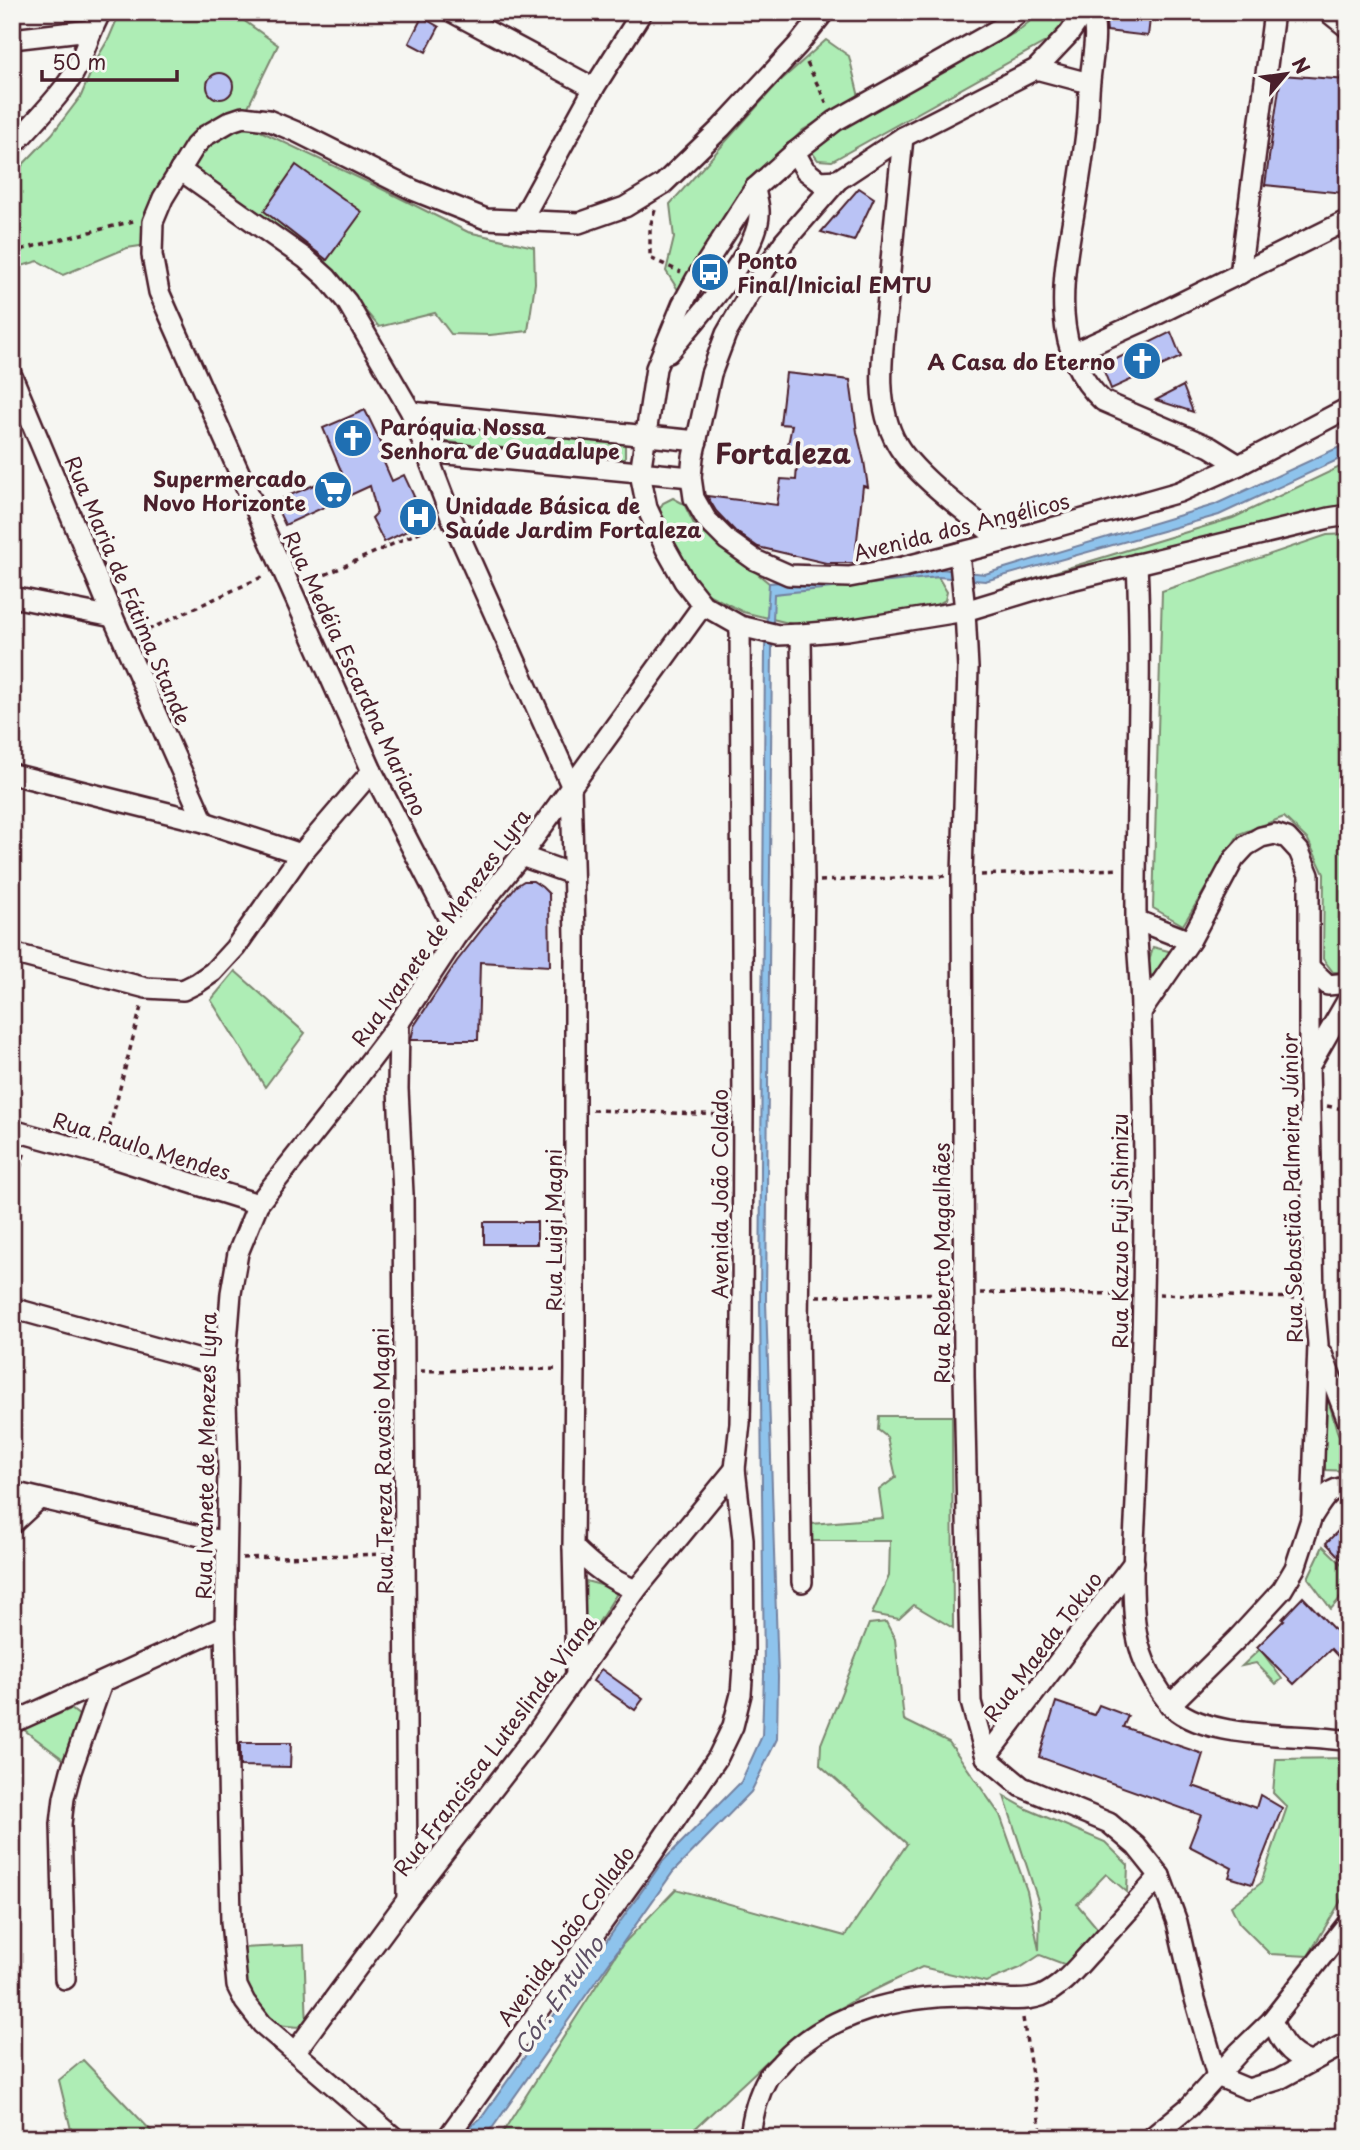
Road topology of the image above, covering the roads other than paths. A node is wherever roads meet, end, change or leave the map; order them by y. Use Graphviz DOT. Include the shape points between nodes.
graph roads {
  1 [pos="101,12"];
  2 [pos="452,12"];
  3 [pos="642,12"];
  4 [pos="824,12"];
  5 [pos="1019,12"];
  6 [pos="1084,12"];
  7 [pos="1092,12"];
  8 [pos="1274,12"];
  9 [pos="1328,12"];
  10 [pos="1348,27"];
  11 [pos="90,30"];
  12 [pos="12,39"];
  13 [pos="1036,69"];
  14 [pos="1089,83"];
  15 [pos="594,88"];
  16 [pos="903,137"];
  17 [pos="12,147"];
  18 [pos="795,152"];
  19 [pos="180,170"];
  20 [pos="838,180"];
  21 [pos="755,188"];
  22 [pos="1348,220"];
  23 [pos="521,221"];
  24 [pos="1240,274"];
  25 [pos="1071,354"];
  26 [pos="656,368"];
  27 [pos="12,376"];
  28 [pos="1348,408"];
  29 [pos="411,412"];
  30 [pos="644,437"];
  31 [pos="1190,440"];
  32 [pos="697,441"];
  33 [pos="427,452"];
  34 [pos="1239,465"];
  35 [pos="640,473"];
  36 [pos="691,477"];
  37 [pos="1199,484"];
  38 [pos="1348,516"];
  39 [pos="1002,542"];
  40 [pos="959,553"];
  41 [pos="1137,564"];
  42 [pos="12,597"];
  43 [pos="703,606"];
  44 [pos="965,611"];
  45 [pos="113,617"];
  46 [pos="740,626"];
  47 [pos="801,635"];
  48 [pos="372,772"];
  49 [pos="12,774"];
  50 [pos="571,785"];
  51 [pos="204,822"];
  52 [pos="301,854"];
  53 [pos="521,856"];
  54 [pos="572,874"];
  55 [pos="1136,920"];
  56 [pos="457,935"];
  57 [pos="1190,941"];
  58 [pos="12,953"];
  59 [pos="1310,968"];
  60 [pos="1348,983"];
  61 [pos="1348,999"];
  62 [pos="1141,1012"];
  63 [pos="399,1023"];
  64 [pos="1310,1066"];
  65 [pos="21,1133"];
  66 [pos="258,1204"];
  67 [pos="12,1308"];
  68 [pos="1318,1344"];
  69 [pos="225,1367"];
  70 [pos="1348,1421"];
  71 [pos="735,1469"];
  72 [pos="1348,1488"];
  73 [pos="12,1492"];
  74 [pos="38,1499"];
  75 [pos="1312,1516"];
  76 [pos="12,1524"];
  77 [pos="573,1547"];
  78 [pos="226,1550"];
  79 [pos="1133,1562"];
  80 [pos="802,1582"];
  81 [pos="636,1590"];
  82 [pos="225,1626"];
  83 [pos="576,1675"];
  84 [pos="102,1683"];
  85 [pos="1170,1705"];
  86 [pos="12,1723"];
  87 [pos="1348,1741"];
  88 [pos="718,1757"];
  89 [pos="986,1757"];
  90 [pos="1160,1876"];
  91 [pos="407,1900"];
  92 [pos="1348,1923"];
  93 [pos="65,1979"];
  94 [pos="1272,2020"];
  95 [pos="1348,2042"];
  96 [pos="295,2052"];
  97 [pos="1309,2062"];
  98 [pos="1217,2076"];
  99 [pos="395,2138"];
  100 [pos="447,2138"];
  101 [pos="750,2138"];
  102 [pos="1151,2138"];
  1 -- 11 [label="street"];
  2 -- 15 [label="street"];
  3 -- 15 [label="street"];
  4 -- 23 [label="street, Rua Medéia Escardna Mariano" via="721,128 663,184 625,206 579,223"];
  5 -- 18 [label="street" via="1002,27 835,121"];
  6 -- 13 [label="street, Avenida dos Angélicos"];
  7 -- 14 [label="street" via="1095,44"];
  8 -- 24 [label="street"];
  9 -- 10 [label="street"];
  11 -- 12 [label="street"];
  11 -- 17 [label="street" via="69,80"];
  13 -- 14 [label="street"];
  13 -- 16 [label="street, Avenida dos Angélicos"];
  14 -- 25 [label="street" via="1088,123 1063,288"];
  15 -- 23 [label="street"];
  16 -- 20 [label="street, Avenida dos Angélicos"];
  16 -- 39 [label="street" via="881,381 885,410 898,446 918,470"];
  18 -- 20 [label="street" via="818,181"];
  18 -- 21 [label="street"];
  19 -- 23 [label="street, Rua Medéia Escardna Mariano" via="195,146 218,127 243,117 268,120 413,190 486,219"];
  19 -- 29 [label="street" via="327,278 347,302"];
  19 -- 48 [label="street, Rua Medéia Escardna Mariano" via="153,222 152,255 159,292"];
  20 -- 32 [label="street, Avenida dos Angélicos" via="784,242 726,334 711,374"];
  21 -- 26 [label="street" via="696,279"];
  21 -- 26 [label="street" via="760,213 749,246 719,292"];
  22 -- 24 [label="street"];
  24 -- 25 [label="street"];
  25 -- 31 [label="street" via="1090,389 1103,401"];
  26 -- 30 [label="street"];
  27 -- 45 [label="street, Rua Maria de Fátima Stande"];
  28 -- 34 [label="street, Avenida dos Angélicos"];
  29 -- 30 [label="street"];
  29 -- 33 [label="street"];
  30 -- 32 [label="street"];
  30 -- 35 [label="street"];
  31 -- 34 [label="street"];
  31 -- 37 [label="street" via="1203,465"];
  32 -- 36 [label="street, Avenida dos Angélicos"];
  33 -- 35 [label="street"];
  33 -- 50 [label="street" via="451,517"];
  34 -- 37 [label="street, Avenida dos Angélicos"];
  35 -- 36 [label="street"];
  35 -- 43 [label="street" via="647,508 666,549"];
  36 -- 40 [label="street, Avenida dos Angélicos" via="694,498 706,519 727,540 755,560 789,575 849,577"];
  37 -- 39 [label="street, Avenida dos Angélicos"];
  38 -- 41 [label="street"];
  39 -- 40 [label="street, Avenida dos Angélicos"];
  40 -- 44 [label="street, Rua Roberto Magalhães"];
  41 -- 44 [label="street" via="1054,583"];
  41 -- 55 [label="street, Rua Kazuo Fuji Shimizu"];
  42 -- 45 [label="street"];
  43 -- 46 [label="street"];
  43 -- 50 [label="street, Rua Ivanete de Menezes Lyra"];
  44 -- 47 [label="street"];
  44 -- 89 [label="street, Rua Roberto Magalhães" via="963,1293 971,1702"];
  45 -- 51 [label="street, Rua Maria de Fátima Stande"];
  46 -- 47 [label="street"];
  46 -- 71 [label="street, Avenida João Colado" via="743,1115 741,1398"];
  47 -- 80 [label="street"];
  48 -- 52 [label="street"];
  48 -- 56 [label="street, Rua Medéia Escardna Mariano"];
  49 -- 51 [label="street"];
  50 -- 53 [label="street, Rua Ivanete de Menezes Lyra"];
  50 -- 54 [label="street, Rua Luigi Magni"];
  51 -- 52 [label="street"];
  52 -- 58 [label="street" via="235,948 213,972 183,990 146,988"];
  53 -- 54 [label="street"];
  53 -- 56 [label="street, Rua Ivanete de Menezes Lyra"];
  54 -- 77 [label="street, Rua Luigi Magni"];
  55 -- 57 [label="street"];
  55 -- 62 [label="street, Rua Kazuo Fuji Shimizu"];
  56 -- 63 [label="street, Rua Ivanete de Menezes Lyra"];
  57 -- 59 [label="street, Rua Sebastião Palmeira Júnior" via="1234,859 1245,846 1275,834 1287,838 1299,851 1309,875"];
  57 -- 62 [label="street"];
  59 -- 60 [label="street" via="1328,985"];
  59 -- 64 [label="street, Rua Sebastião Palmeira Júnior"];
  61 -- 64 [label="street"];
  62 -- 79 [label="street, Rua Kazuo Fuji Shimizu" via="1143,1294"];
  63 -- 66 [label="street, Rua Ivanete de Menezes Lyra"];
  63 -- 91 [label="street, Rua Tereza Ravasio Magni"];
  64 -- 68 [label="street, Rua Sebastião Palmeira Júnior"];
  65 -- 66 [label="street, Rua Paulo Mendes"];
  66 -- 69 [label="street, Rua Ivanete de Menezes Lyra" via="238,1254"];
  67 -- 69 [label="street"];
  68 -- 70 [label="street"];
  68 -- 75 [label="street, Rua Sebastião Palmeira Júnior"];
  69 -- 78 [label="street, Rua Ivanete de Menezes Lyra"];
  71 -- 81 [label="street, Rua Francisca Luteslinda Viana"];
  71 -- 88 [label="street, Avenida João Colado" via="743,1539 743,1662 733,1726"];
  72 -- 75 [label="street" via="1328,1492"];
  73 -- 74 [label="street"];
  74 -- 76 [label="street"];
  74 -- 78 [label="street"];
  75 -- 85 [label="street, Rua Sebastião Palmeira Júnior" via="1295,1568 1282,1590"];
  77 -- 81 [label="street" via="596,1570"];
  77 -- 83 [label="street, Rua Luigi Magni"];
  78 -- 82 [label="street, Rua Ivanete de Menezes Lyra"];
  79 -- 85 [label="street, Rua Kazuo Fuji Shimizu" via="1140,1651 1148,1673"];
  79 -- 89 [label="street, Rua Maeda Tokuo"];
  81 -- 83 [label="street, Rua Francisca Luteslinda Viana"];
  82 -- 84 [label="street"];
  82 -- 96 [label="street, Rua Ivanete de Menezes Lyra" via="231,1921 237,1986 262,2024"];
  83 -- 91 [label="street, Rua Francisca Luteslinda Viana"];
  84 -- 86 [label="street"];
  84 -- 93 [label="street" via="65,1798 61,1836"];
  85 -- 87 [label="street, Rua Kazuo Fuji Shimizu" via="1223,1730"];
  88 -- 100 [label="street, Avenida João Collado"];
  89 -- 90 [label="street" via="1023,1787 1109,1823 1136,1846"];
  90 -- 98 [label="street" via="1177,1922"];
  90 -- 101 [label="street" via="1064,1981 1040,1996 920,1997 879,2006 817,2033 769,2077 753,2112"];
  91 -- 96 [label="street, Rua Francisca Luteslinda Viana"];
  92 -- 94 [label="street"];
  94 -- 97 [label="street" via="1286,2047"];
  94 -- 98 [label="street"];
  95 -- 97 [label="street"];
  96 -- 99 [label="street, Rua Ivanete de Menezes Lyra"];
  97 -- 98 [label="street" via="1278,2080 1248,2089"];
  98 -- 102 [label="street"];
}
